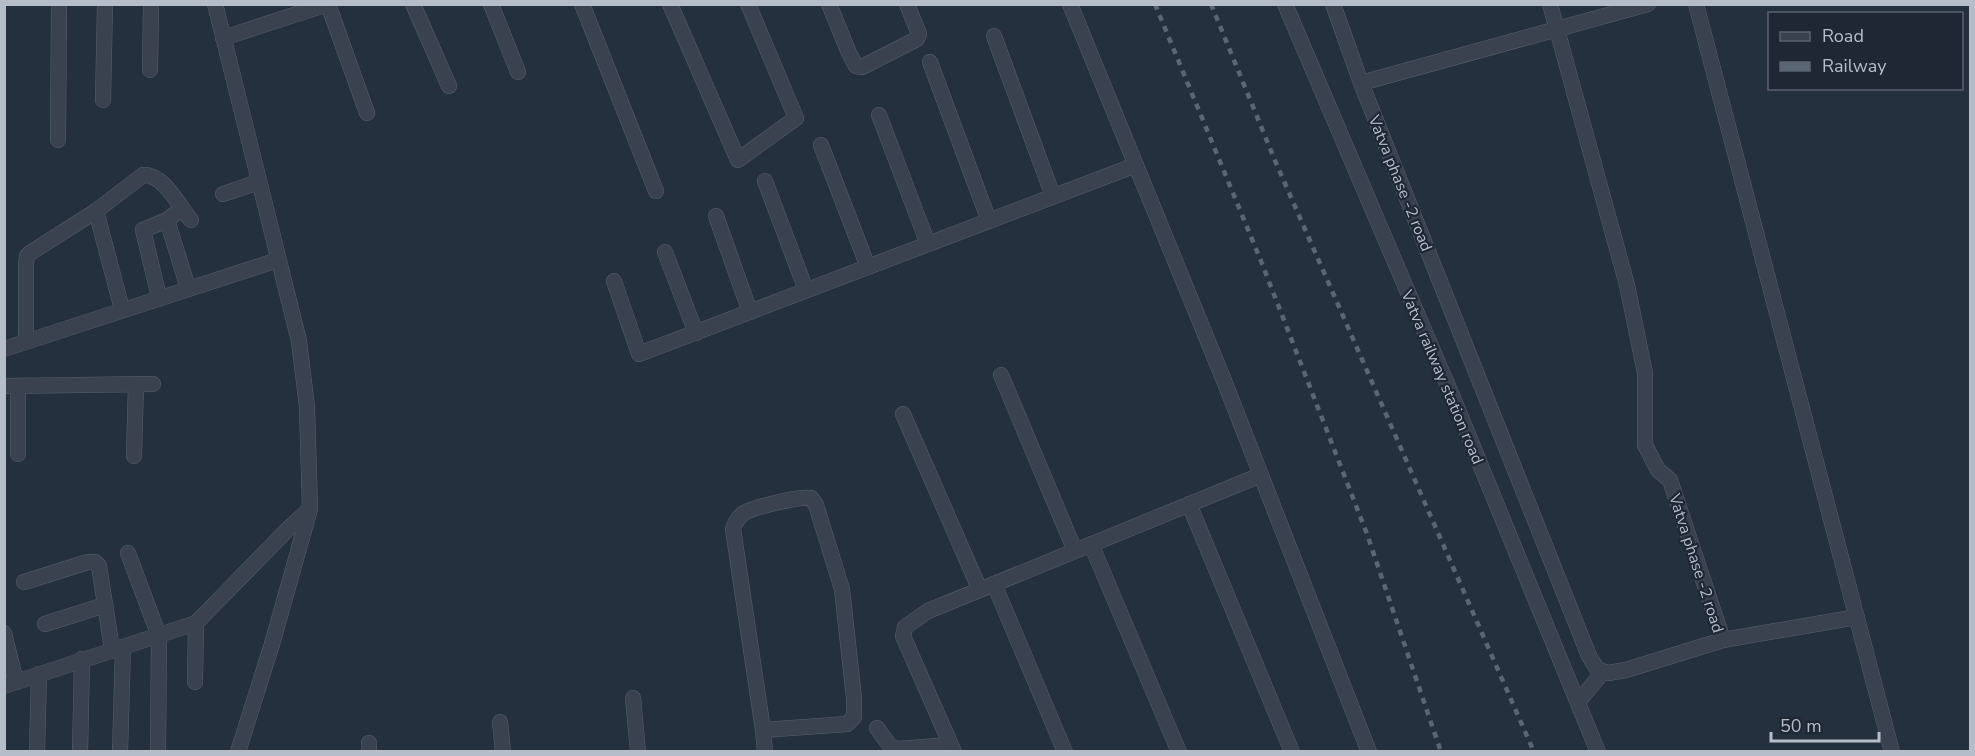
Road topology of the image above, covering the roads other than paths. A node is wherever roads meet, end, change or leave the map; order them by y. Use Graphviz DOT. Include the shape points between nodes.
graph roads {
  1 [pos="59,4"];
  2 [pos="105,4"];
  3 [pos="152,4"];
  4 [pos="215,4"];
  5 [pos="413,4"];
  6 [pos="491,4"];
  7 [pos="582,4"];
  8 [pos="670,4"];
  9 [pos="748,4"];
  10 [pos="829,4"];
  11 [pos="907,4"];
  12 [pos="1070,4"];
  13 [pos="1285,4"];
  14 [pos="1333,4"];
  15 [pos="1550,4"];
  16 [pos="1648,4"];
  17 [pos="1696,4"];
  18 [pos="1557,29"];
  19 [pos="994,36"];
  20 [pos="223,38"];
  21 [pos="930,62"];
  22 [pos="150,70"];
  23 [pos="518,72"];
  24 [pos="1361,83"];
  25 [pos="449,86"];
  26 [pos="102,100"];
  27 [pos="367,112"];
  28 [pos="879,115"];
  29 [pos="58,141"];
  30 [pos="821,146"];
  31 [pos="1136,165"];
  32 [pos="765,181"];
  33 [pos="259,182"];
  34 [pos="656,191"];
  35 [pos="223,194"];
  36 [pos="1053,196"];
  37 [pos="96,211"];
  38 [pos="716,216"];
  39 [pos="167,220"];
  40 [pos="989,221"];
  41 [pos="928,244"];
  42 [pos="665,252"];
  43 [pos="278,260"];
  44 [pos="868,267"];
  45 [pos="614,281"];
  46 [pos="188,288"];
  47 [pos="807,290"];
  48 [pos="159,297"];
  49 [pos="122,309"];
  50 [pos="750,312"];
  51 [pos="696,333"];
  52 [pos="26,340"];
  53 [pos="4,349"];
  54 [pos="1001,375"];
  55 [pos="153,384"];
  56 [pos="136,385"];
  57 [pos="11,386"];
  58 [pos="903,414"];
  59 [pos="18,454"];
  60 [pos="134,456"];
  61 [pos="1261,475"];
  62 [pos="1189,504"];
  63 [pos="310,509"];
  64 [pos="1091,544"];
  65 [pos="1075,551"];
  66 [pos="128,554"];
  67 [pos="24,582"];
  68 [pos="987,587"];
  69 [pos="105,604"];
  70 [pos="1857,617"];
  71 [pos="196,623"];
  72 [pos="45,624"];
  73 [pos="4,633"];
  74 [pos="159,636"];
  75 [pos="1723,640"];
  76 [pos="117,648"];
  77 [pos="82,659"];
  78 [pos="1603,672"];
  79 [pos="39,674"];
  80 [pos="195,681"];
  81 [pos="10,684"];
  82 [pos="633,698"];
  83 [pos="1578,702"];
  84 [pos="500,722"];
  85 [pos="877,728"];
  86 [pos="763,730"];
  87 [pos="953,748"];
  88 [pos="37,752"];
  89 [pos="80,752"];
  90 [pos="120,752"];
  91 [pos="158,752"];
  92 [pos="238,752"];
  93 [pos="503,752"];
  94 [pos="638,752"];
  95 [pos="765,752"];
  96 [pos="1065,752"];
  97 [pos="1179,752"];
  98 [pos="1292,752"];
  99 [pos="1369,752"];
  100 [pos="1598,752"];
  101 [pos="1892,752"];
  1 -- 29 [label="street"];
  2 -- 26 [label="street"];
  3 -- 22 [label="street"];
  4 -- 20 [label="street"];
  5 -- 25 [label="street"];
  6 -- 23 [label="street"];
  7 -- 34 [label="street"];
  8 -- 9 [label="street" via="738,160 796,118"];
  10 -- 11 [label="street" via="849,54 856,66 862,67 917,39 919,34"];
  12 -- 31 [label="street"];
  13 -- 83 [label="street, Vatva railway station road"];
  14 -- 24 [label="street, Vatva phase -2 road"];
  15 -- 18 [label="street, Vatva phase -2 road"];
  16 -- 18 [label="street"];
  17 -- 70 [label="street"];
  18 -- 24 [label="street"];
  18 -- 75 [label="street, Vatva phase -2 road" via="1627,285 1645,373 1645,445 1658,470 1670,480"];
  19 -- 36 [label="street"];
  20 -- 27 [label="street" via="328,4"];
  20 -- 33 [label="street"];
  21 -- 40 [label="street"];
  24 -- 78 [label="street, Vatva phase -2 road" via="1589,656"];
  28 -- 41 [label="street"];
  30 -- 44 [label="street"];
  31 -- 36 [label="street"];
  31 -- 61 [label="street"];
  32 -- 47 [label="street"];
  33 -- 35 [label="street"];
  33 -- 43 [label="street"];
  36 -- 40 [label="street"];
  37 -- 39 [label="street" via="143,175 151,174 160,179 187,215"];
  37 -- 49 [label="street"];
  37 -- 52 [label="street" via="27,256"];
  38 -- 50 [label="street"];
  39 -- 46 [label="street"];
  39 -- 48 [label="street" via="143,230"];
  40 -- 41 [label="street"];
  41 -- 44 [label="street"];
  42 -- 51 [label="street"];
  43 -- 46 [label="street"];
  43 -- 63 [label="street" via="304,374"];
  44 -- 47 [label="street"];
  45 -- 51 [label="street" via="639,354"];
  46 -- 48 [label="street"];
  47 -- 50 [label="street"];
  48 -- 49 [label="street"];
  49 -- 52 [label="street"];
  50 -- 51 [label="street"];
  52 -- 53 [label="street"];
  54 -- 65 [label="street"];
  55 -- 56 [label="street"];
  56 -- 57 [label="street"];
  56 -- 60 [label="street"];
  57 -- 59 [label="street"];
  58 -- 68 [label="street"];
  61 -- 62 [label="street"];
  61 -- 99 [label="street"];
  62 -- 64 [label="street"];
  62 -- 98 [label="street"];
  63 -- 71 [label="street"];
  63 -- 92 [label="street"];
  64 -- 65 [label="street"];
  64 -- 97 [label="street"];
  65 -- 68 [label="street"];
  66 -- 74 [label="street"];
  67 -- 69 [label="street" via="95,562"];
  68 -- 87 [label="street" via="928,612 903,632"];
  68 -- 96 [label="street"];
  69 -- 72 [label="street"];
  69 -- 76 [label="street"];
  70 -- 75 [label="street"];
  70 -- 101 [label="street"];
  71 -- 74 [label="street"];
  71 -- 80 [label="street"];
  73 -- 81 [label="street"];
  74 -- 76 [label="street"];
  74 -- 91 [label="street"];
  75 -- 78 [label="street, Vatva phase -2 road" via="1626,670"];
  76 -- 77 [label="street"];
  76 -- 90 [label="street"];
  77 -- 79 [label="street"];
  77 -- 89 [label="street"];
  78 -- 83 [label="street"];
  79 -- 81 [label="street"];
  79 -- 88 [label="street"];
  82 -- 94 [label="street"];
  83 -- 100 [label="street, Vatva railway station road"];
  84 -- 93 [label="street"];
  85 -- 87 [label="street" via="897,749"];
  86 -- 86 [label="street" via="733,529 744,513 795,498 811,498 842,589 854,717 847,724"];
  86 -- 95 [label="street"];
}
